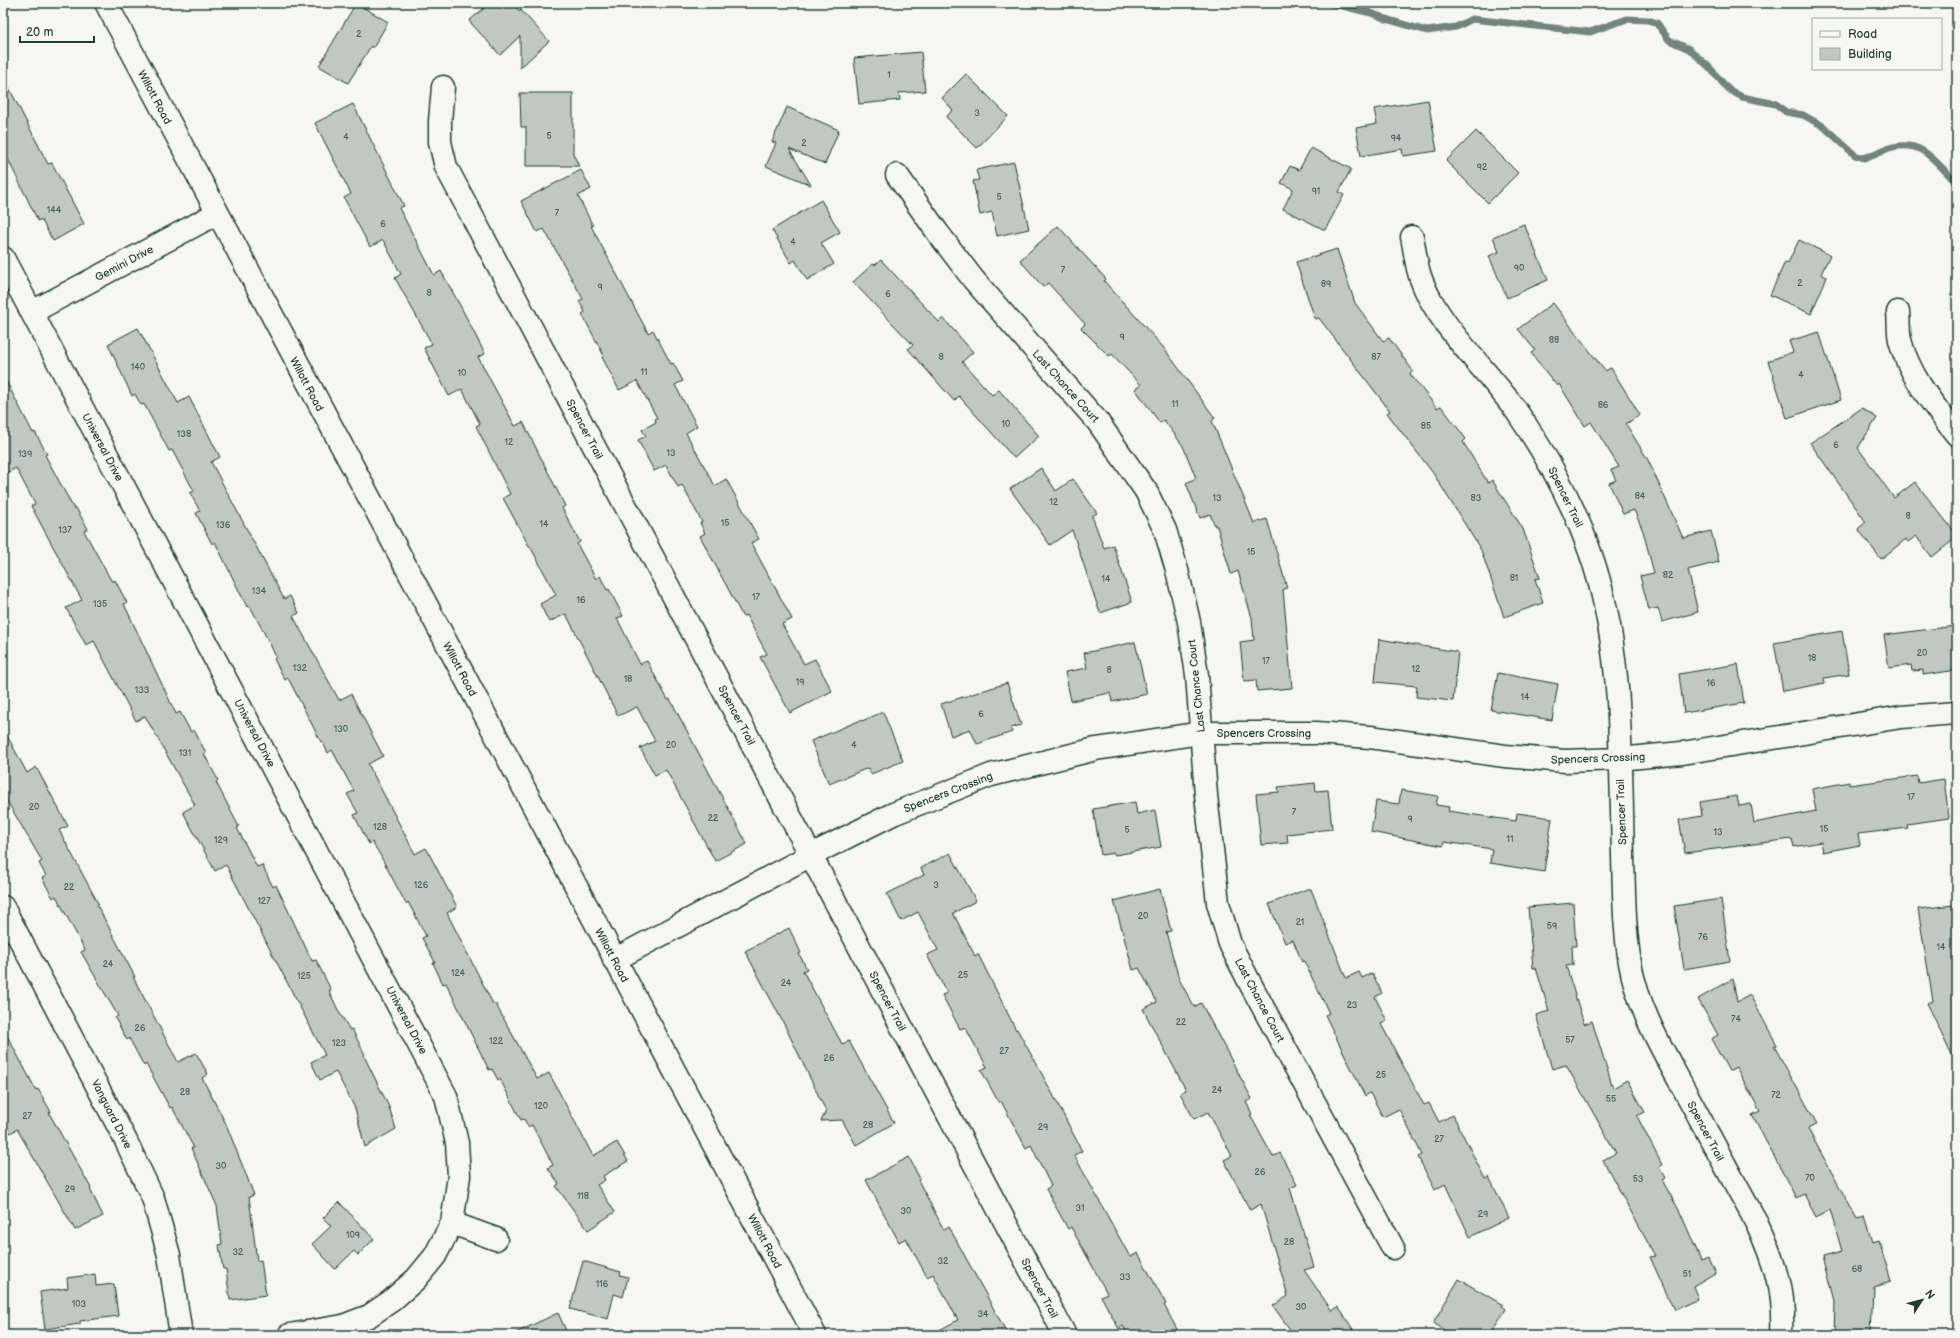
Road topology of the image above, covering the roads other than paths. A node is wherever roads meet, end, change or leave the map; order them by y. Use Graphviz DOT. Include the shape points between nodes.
graph roads {
  1 [pos="106,3"];
  2 [pos="443,87"];
  3 [pos="897,175"];
  4 [pos="216,214"];
  5 [pos="1412,237"];
  6 [pos="3,258"];
  7 [pos="32,312"];
  8 [pos="1898,312"];
  9 [pos="1957,435"];
  10 [pos="1957,713"];
  11 [pos="1201,732"];
  12 [pos="1619,760"];
  13 [pos="811,855"];
  14 [pos="3,908"];
  15 [pos="614,960"];
  16 [pos="452,1223"];
  17 [pos="496,1239"];
  18 [pos="1393,1248"];
  19 [pos="181,1335"];
  20 [pos="289,1335"];
  21 [pos="815,1335"];
  22 [pos="1065,1335"];
  23 [pos="1782,1335"];
  1 -- 4 [label="street, Willott Road"];
  2 -- 13 [label="street, Spencer Trail" via="440,142 446,167"];
  3 -- 11 [label="street, Last Chance Court" via="973,279 1098,422 1146,491 1165,530 1178,570 1197,675"];
  4 -- 7 [label="street, Gemini Drive"];
  4 -- 15 [label="street, Willott Road"];
  5 -- 12 [label="street, Spencer Trail" via="1420,277 1430,298 1526,425 1558,476 1575,511 1591,554 1610,629 1616,684"];
  6 -- 7 [label="street, Universal Drive"];
  7 -- 16 [label="street, Universal Drive" via="446,1096 457,1143 459,1176"];
  8 -- 9 [label="street" via="1900,340 1913,373 1930,401"];
  10 -- 12 [label="street, Spencers Crossing" via="1901,717 1682,753"];
  11 -- 12 [label="street, Spencers Crossing" via="1317,733 1378,738 1505,756 1565,761"];
  11 -- 13 [label="street, Spencers Crossing" via="1096,749 992,775 893,814"];
  11 -- 18 [label="street, Last Chance Court" via="1218,903 1230,944"];
  12 -- 23 [label="street, Spencer Trail" via="1630,965 1653,1032 1771,1253 1783,1309"];
  13 -- 15 [label="street, Spencers Crossing"];
  13 -- 22 [label="street, Spencer Trail"];
  14 -- 19 [label="street, Vanguard Drive" via="126,1141 153,1198 169,1255"];
  15 -- 21 [label="street, Willott Road"];
  16 -- 17 [label="street"];
  16 -- 20 [label="street, Universal Drive" via="435,1256 416,1279 391,1301 369,1316 343,1326"];
}
